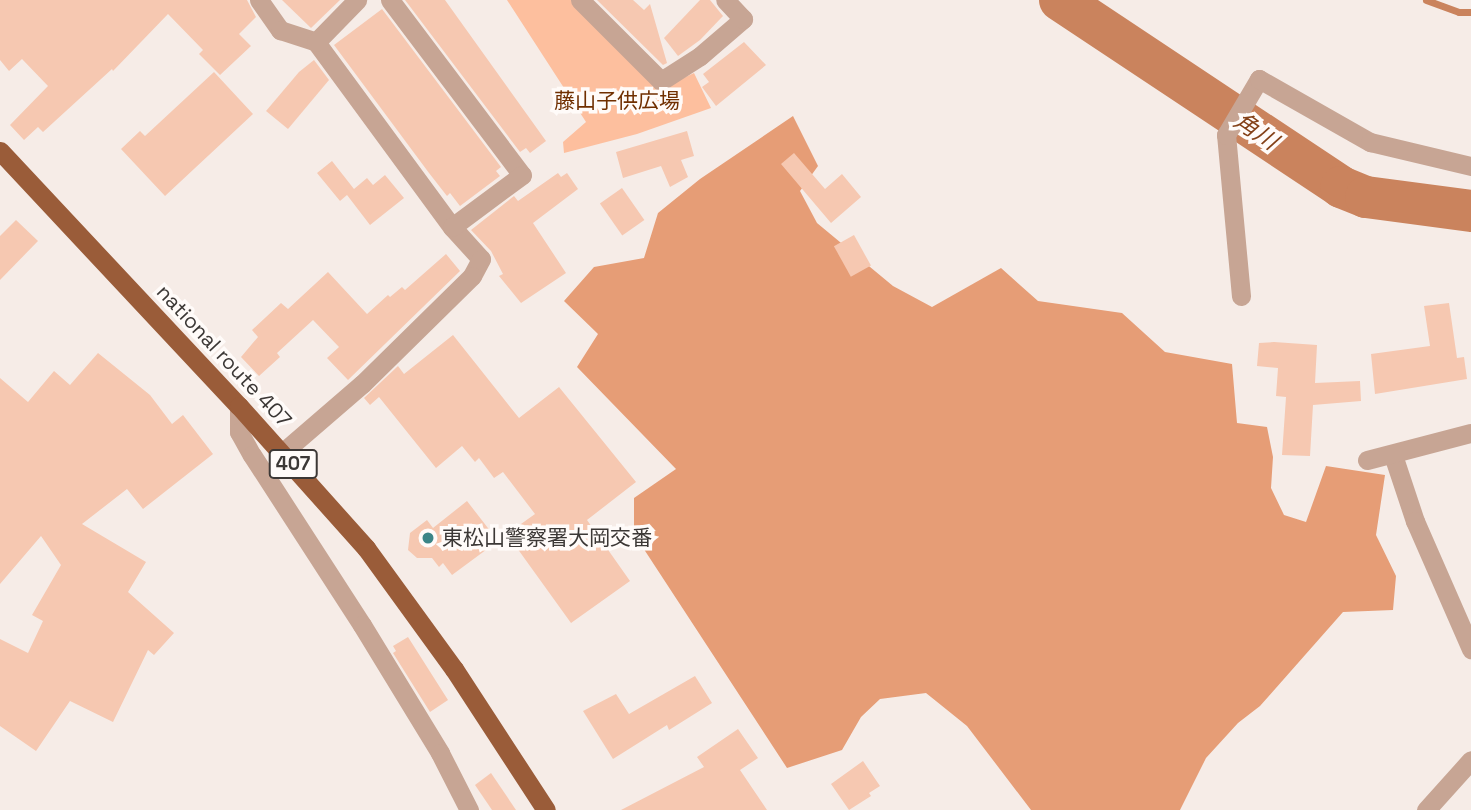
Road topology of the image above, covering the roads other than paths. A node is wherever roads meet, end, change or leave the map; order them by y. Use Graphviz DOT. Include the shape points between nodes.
graph roads {
  1 [pos="259,0"];
  2 [pos="357,0"];
  3 [pos="390,0"];
  4 [pos="580,0"];
  5 [pos="725,0"];
  6 [pos="316,42"];
  7 [pos="0,151"];
  8 [pos="1471,166"];
  9 [pos="452,227"];
  10 [pos="1241,296"];
  11 [pos="239,406"];
  12 [pos="1471,433"];
  13 [pos="282,453"];
  14 [pos="1393,456"];
  15 [pos="1367,460"];
  16 [pos="1471,649"];
  17 [pos="1471,760"];
  18 [pos="469,810"];
  19 [pos="546,810"];
  20 [pos="1426,810"];
  1 -- 6 [label="street" via="280,30"];
  2 -- 6 [label="street"];
  3 -- 9 [label="street" via="522,175"];
  4 -- 5 [label="street" via="661,81 700,56 743,19"];
  6 -- 9 [label="street"];
  7 -- 11 [label="highway, national route 407 / 407"];
  8 -- 10 [label="street" via="1370,142 1259,79 1226,135"];
  9 -- 13 [label="street" via="481,259 472,276 362,384"];
  11 -- 13 [label="highway, national route 407 / 407"];
  11 -- 18 [label="street" via="239,432 252,455 362,625"];
  12 -- 14 [label="street"];
  13 -- 19 [label="highway, national route 407 / 407" via="408,602"];
  14 -- 15 [label="street"];
  14 -- 16 [label="street" via="1415,521"];
  17 -- 20 [label="street"];
}
